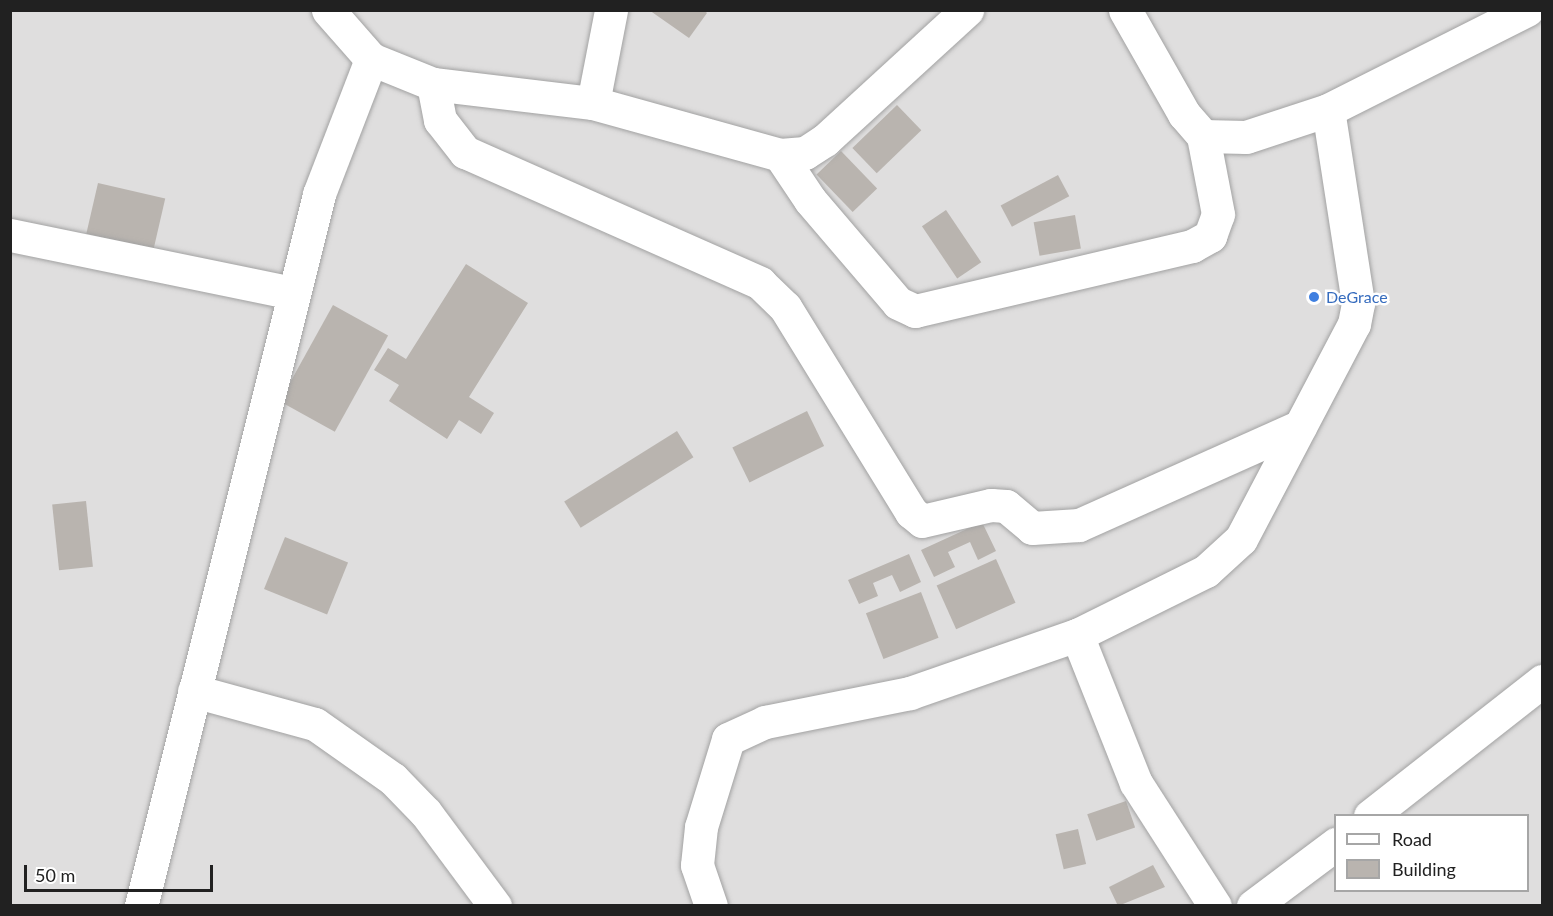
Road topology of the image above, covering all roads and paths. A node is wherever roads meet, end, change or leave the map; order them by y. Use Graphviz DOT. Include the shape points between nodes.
graph roads {
  1 [pos="328,10"];
  2 [pos="611,10"];
  3 [pos="967,10"];
  4 [pos="1125,10"];
  5 [pos="1527,10"];
  6 [pos="371,59"];
  7 [pos="433,84"];
  8 [pos="593,103"];
  9 [pos="1328,110"];
  10 [pos="1203,136"];
  11 [pos="780,155"];
  12 [pos="10,235"];
  13 [pos="293,292"];
  14 [pos="1300,426"];
  15 [pos="1077,635"];
  16 [pos="1542,681"];
  17 [pos="194,691"];
  18 [pos="1373,814"];
  19 [pos="1334,845"];
  20 [pos="149,902"];
  21 [pos="495,906"];
  22 [pos="711,906"];
  23 [pos="1215,906"];
  24 [pos="1253,906"];
  1 -- 6 [label="street"];
  2 -- 8 [label="street"];
  3 -- 11 [label="street" via="825,140 805,153"];
  4 -- 10 [label="street"];
  5 -- 9 [label="street"];
  6 -- 7 [label="street"];
  6 -- 13 [label="street" via="333,148"];
  7 -- 8 [label="street"];
  7 -- 14 [label="street" via="440,120 465,152 760,283 785,307 910,512 922,521 991,505 1006,506 1032,528 1079,525"];
  8 -- 11 [label="street"];
  9 -- 10 [label="street" via="1246,137"];
  9 -- 14 [label="street" via="1358,303 1354,324"];
  10 -- 11 [label="street" via="1218,214 1210,236 1192,246 915,311 906,310 883,286"];
  12 -- 13 [label="street"];
  13 -- 17 [label="street"];
  14 -- 15 [label="street" via="1241,539 1224,558"];
  15 -- 22 [label="street" via="910,693 765,722 728,739 701,827 697,865"];
  15 -- 23 [label="street" via="1136,783"];
  16 -- 18 [label="street"];
  17 -- 20 [label="street"];
  17 -- 21 [label="street" via="292,714 393,779 426,813"];
  19 -- 24 [label="street"];
}
